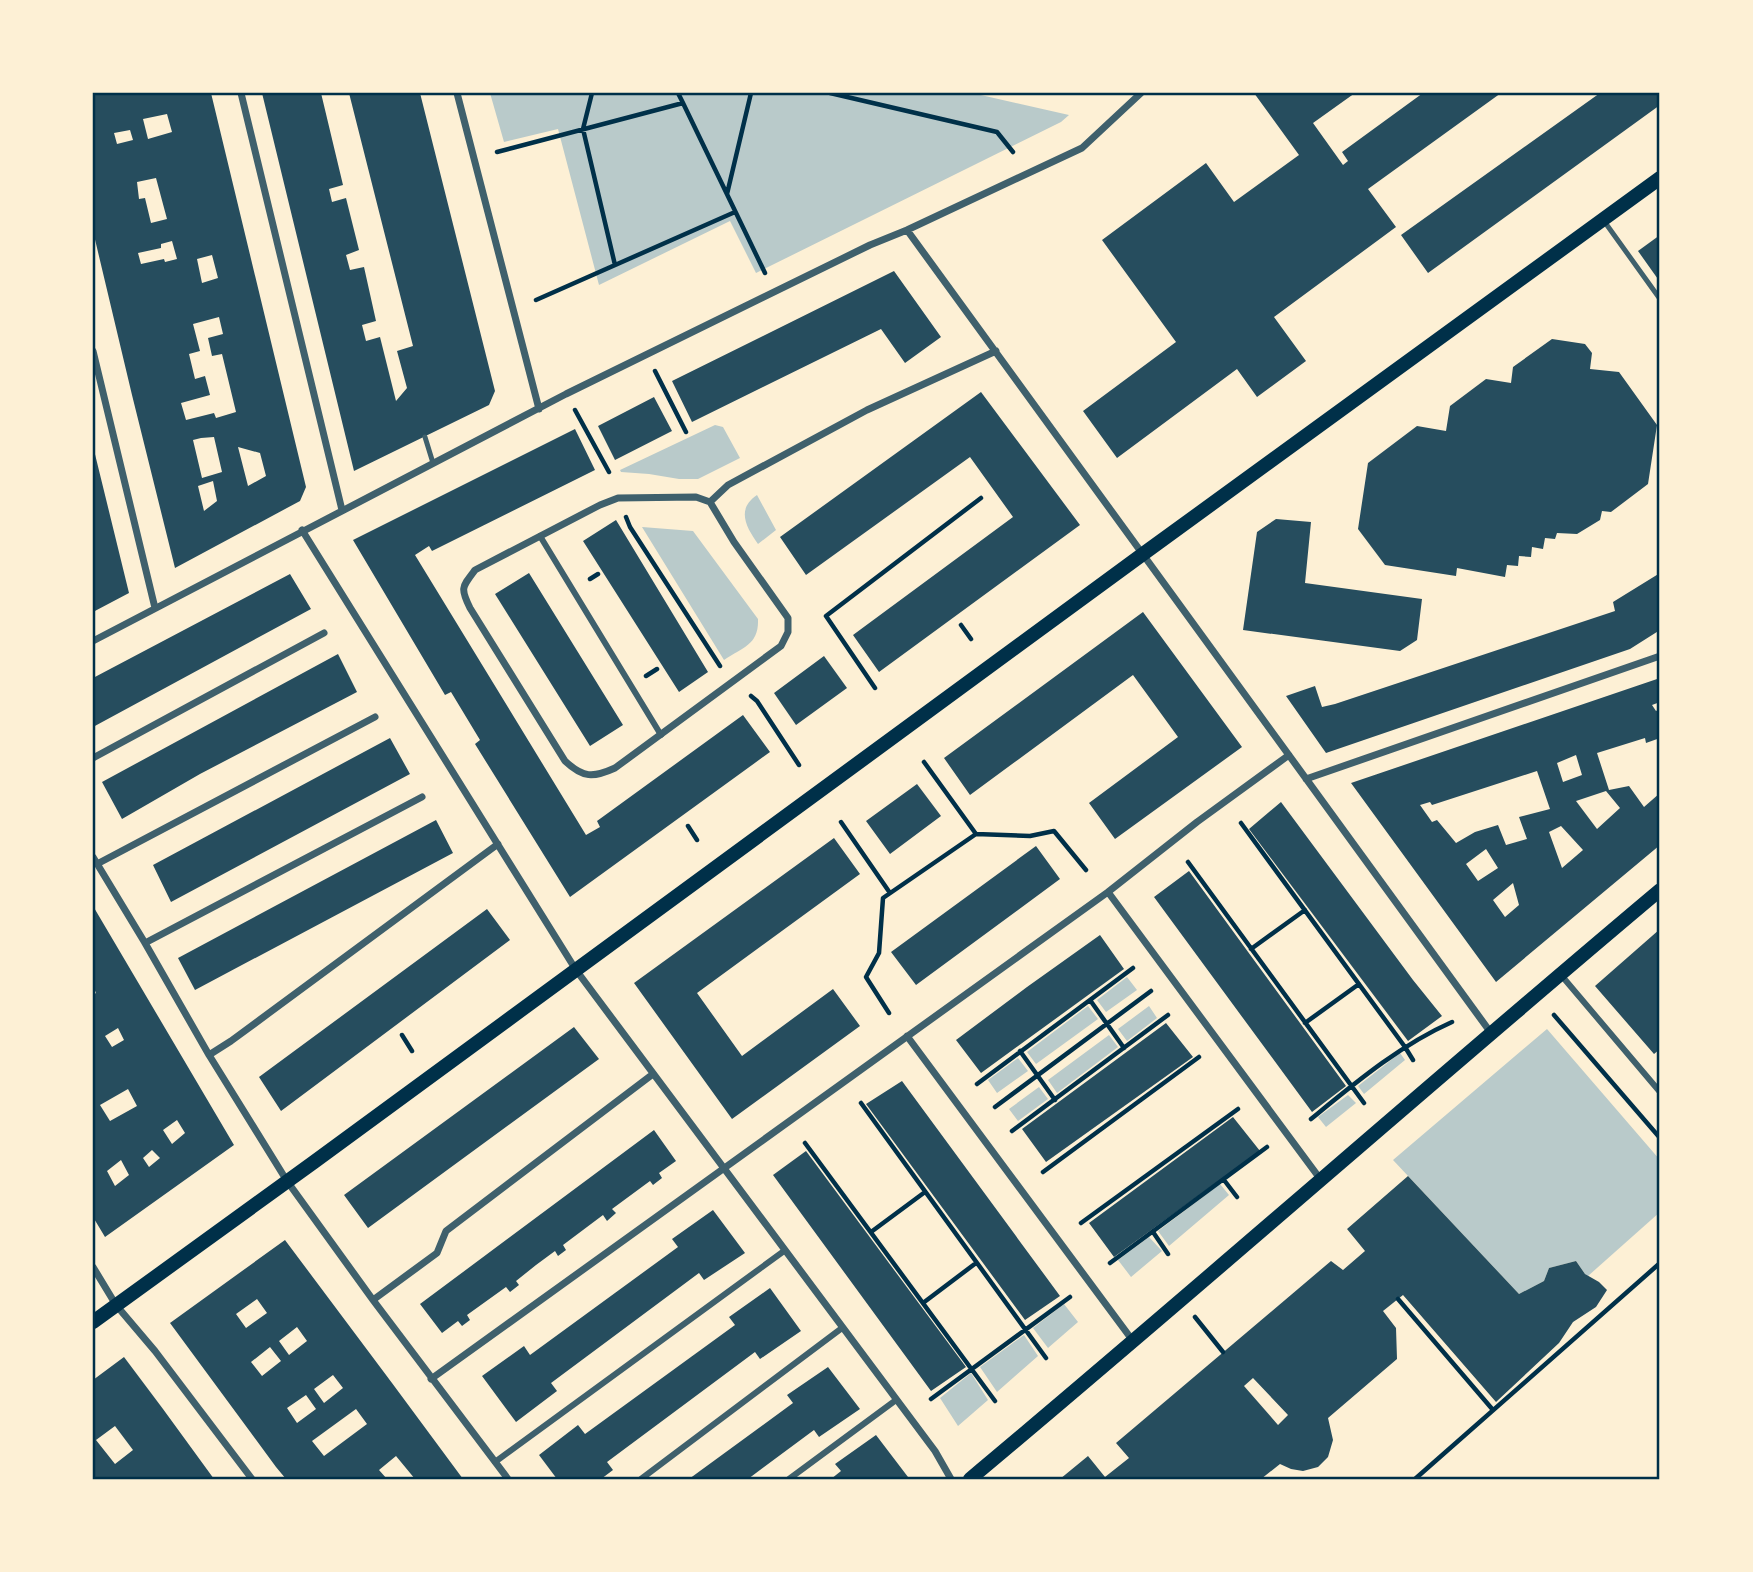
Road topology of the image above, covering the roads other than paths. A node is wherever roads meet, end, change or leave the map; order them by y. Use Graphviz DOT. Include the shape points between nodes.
graph roads {
  1 [pos="241,93"];
  2 [pos="457,93"];
  3 [pos="1141,93"];
  4 [pos="1660,178"];
  5 [pos="1604,220"];
  6 [pos="908,230"];
  7 [pos="1660,299"];
  8 [pos="93,351"];
  9 [pos="996,351"];
  10 [pos="539,409"];
  11 [pos="425,437"];
  12 [pos="433,463"];
  13 [pos="710,502"];
  14 [pos="342,510"];
  15 [pos="302,530"];
  16 [pos="540,536"];
  17 [pos="1143,554"];
  18 [pos="155,608"];
  19 [pos="324,633"];
  20 [pos="93,641"];
  21 [pos="1660,656"];
  22 [pos="375,717"];
  23 [pos="662,735"];
  24 [pos="1289,755"];
  25 [pos="93,758"];
  26 [pos="1307,779"];
  27 [pos="422,797"];
  28 [pos="498,844"];
  29 [pos="95,861"];
  30 [pos="1660,890"];
  31 [pos="1108,892"];
  32 [pos="145,943"];
  33 [pos="576,970"];
  34 [pos="1560,974"];
  35 [pos="1492,1033"];
  36 [pos="907,1036"];
  37 [pos="209,1055"];
  38 [pos="653,1074"];
  39 [pos="1660,1092"];
  40 [pos="722,1168"];
  41 [pos="1321,1180"];
  42 [pos="287,1181"];
  43 [pos="784,1251"];
  44 [pos="93,1267"];
  45 [pos="373,1300"];
  46 [pos="116,1305"];
  47 [pos="93,1322"];
  48 [pos="842,1328"];
  49 [pos="1133,1342"];
  50 [pos="431,1378"];
  51 [pos="896,1400"];
  52 [pos="495,1462"];
  53 [pos="252,1479"];
  54 [pos="508,1479"];
  55 [pos="641,1479"];
  56 [pos="789,1479"];
  57 [pos="951,1479"];
  58 [pos="970,1479"];
  1 -- 14 [label="street"];
  2 -- 10 [label="street"];
  3 -- 6 [label="street" via="1082,148"];
  4 -- 5 [label="main road"];
  5 -- 7 [label="lane"];
  5 -- 17 [label="main road"];
  6 -- 9 [label="street"];
  6 -- 10 [label="street"];
  8 -- 18 [label="street"];
  9 -- 13 [label="street" via="855,416 728,485"];
  9 -- 17 [label="street"];
  10 -- 12 [label="street"];
  11 -- 12 [label="lane"];
  12 -- 14 [label="street"];
  13 -- 16 [label="street" via="695,497 618,499"];
  13 -- 23 [label="street" via="788,618 788,632 781,646"];
  14 -- 15 [label="street"];
  15 -- 18 [label="street"];
  15 -- 28 [label="street"];
  16 -- 23 [label="street"];
  16 -- 23 [label="street" via="475,570 463,585 464,595 565,761 584,775 604,773"];
  17 -- 24 [label="street"];
  17 -- 33 [label="main road"];
  18 -- 20 [label="street"];
  19 -- 25 [label="street"];
  21 -- 26 [label="street"];
  22 -- 29 [label="street"];
  24 -- 26 [label="street"];
  24 -- 31 [label="street"];
  26 -- 35 [label="street"];
  27 -- 32 [label="street"];
  28 -- 33 [label="street"];
  28 -- 37 [label="street"];
  29 -- 32 [label="street"];
  30 -- 34 [label="main road"];
  31 -- 36 [label="street"];
  31 -- 41 [label="street"];
  32 -- 37 [label="street"];
  33 -- 38 [label="street"];
  33 -- 42 [label="main road"];
  34 -- 35 [label="main road"];
  34 -- 39 [label="street"];
  35 -- 41 [label="main road"];
  36 -- 40 [label="street"];
  36 -- 49 [label="street"];
  37 -- 42 [label="street"];
  38 -- 40 [label="street"];
  38 -- 45 [label="street" via="446,1231 437,1253"];
  40 -- 43 [label="street"];
  40 -- 50 [label="street"];
  41 -- 49 [label="main road"];
  42 -- 45 [label="street"];
  42 -- 46 [label="main road"];
  43 -- 48 [label="street"];
  43 -- 52 [label="street"];
  44 -- 46 [label="street"];
  45 -- 50 [label="street"];
  46 -- 47 [label="main road"];
  46 -- 53 [label="street"];
  48 -- 51 [label="street"];
  48 -- 55 [label="street"];
  49 -- 58 [label="main road"];
  50 -- 52 [label="street"];
  51 -- 56 [label="street"];
  51 -- 57 [label="street"];
  52 -- 54 [label="street"];
}
